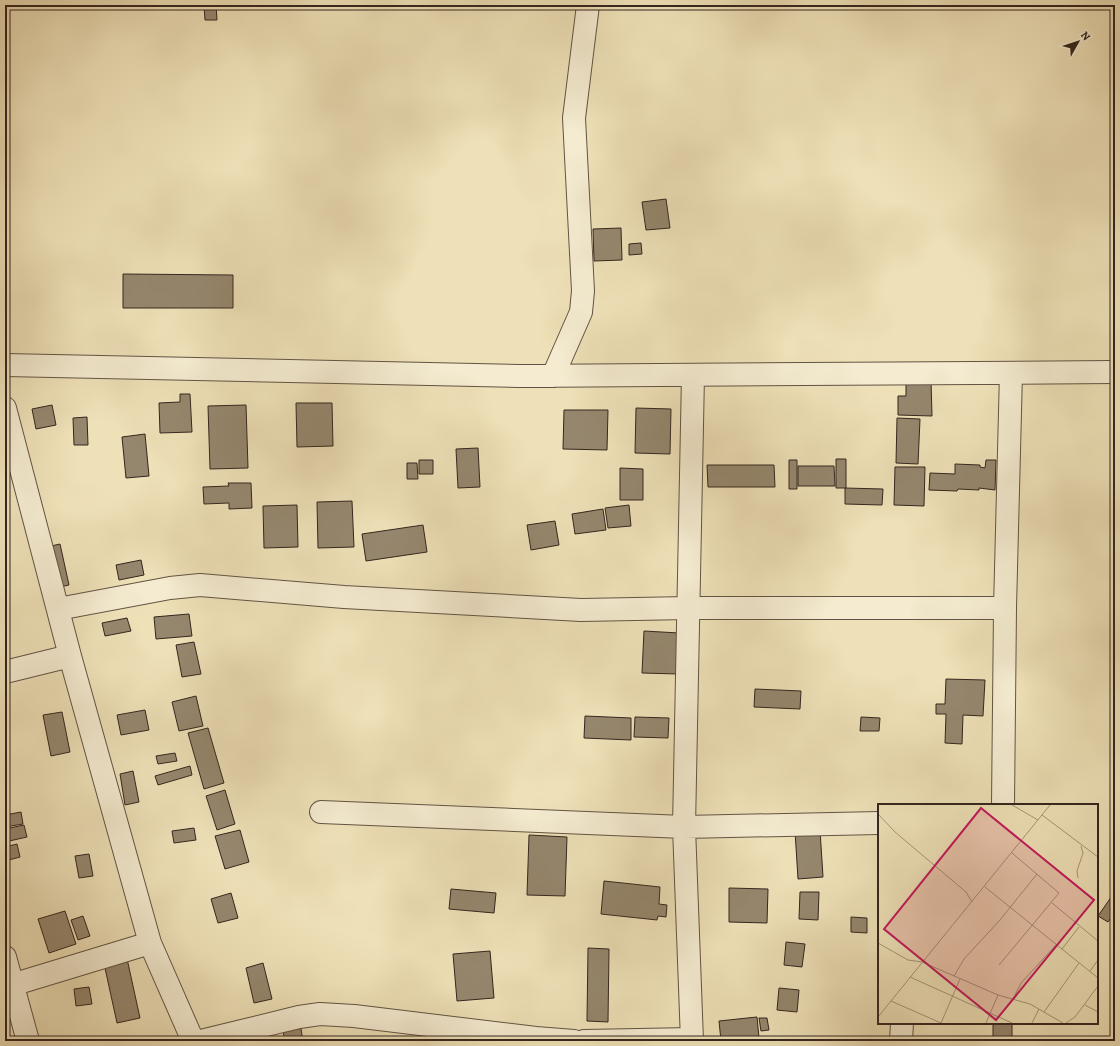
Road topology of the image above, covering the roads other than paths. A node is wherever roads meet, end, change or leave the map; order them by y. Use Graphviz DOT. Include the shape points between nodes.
graph roads {
  1 [pos="588,5"];
  2 [pos="5,365"];
  3 [pos="1115,372"];
  4 [pos="1011,373"];
  5 [pos="693,375"];
  6 [pos="553,376"];
  7 [pos="5,408"];
  8 [pos="689,608"];
  9 [pos="1005,608"];
  10 [pos="58,609"];
  11 [pos="70,656"];
  12 [pos="5,672"];
  13 [pos="1003,804"];
  14 [pos="321,812"];
  15 [pos="878,823"];
  16 [pos="684,827"];
  17 [pos="150,943"];
  18 [pos="5,957"];
  19 [pos="9,986"];
  20 [pos="902,1024"];
  21 [pos="692,1040"];
  22 [pos="28,1041"];
  23 [pos="193,1041"];
  24 [pos="201,1041"];
  25 [pos="574,1041"];
  26 [pos="584,1041"];
  27 [pos="901,1041"];
  1 -- 6 [label="street" via="574,118 583,291 581,312"];
  2 -- 6 [label="street"];
  3 -- 4 [label="street"];
  4 -- 5 [label="street"];
  4 -- 9 [label="street"];
  5 -- 6 [label="street"];
  5 -- 8 [label="street"];
  7 -- 10 [label="street"];
  8 -- 9 [label="street"];
  8 -- 10 [label="street" via="581,610 344,597 200,585 170,588"];
  8 -- 16 [label="street"];
  9 -- 13 [label="street"];
  10 -- 11 [label="street"];
  11 -- 12 [label="street"];
  11 -- 17 [label="street"];
  14 -- 16 [label="street"];
  15 -- 16 [label="street"];
  16 -- 21 [label="street"];
  17 -- 19 [label="street"];
  17 -- 23 [label="street"];
  18 -- 19 [label="street"];
  19 -- 22 [label="street"];
  20 -- 27 [label="street"];
  21 -- 26 [label="street"];
  24 -- 25 [label="street" via="320,1014"];
}
